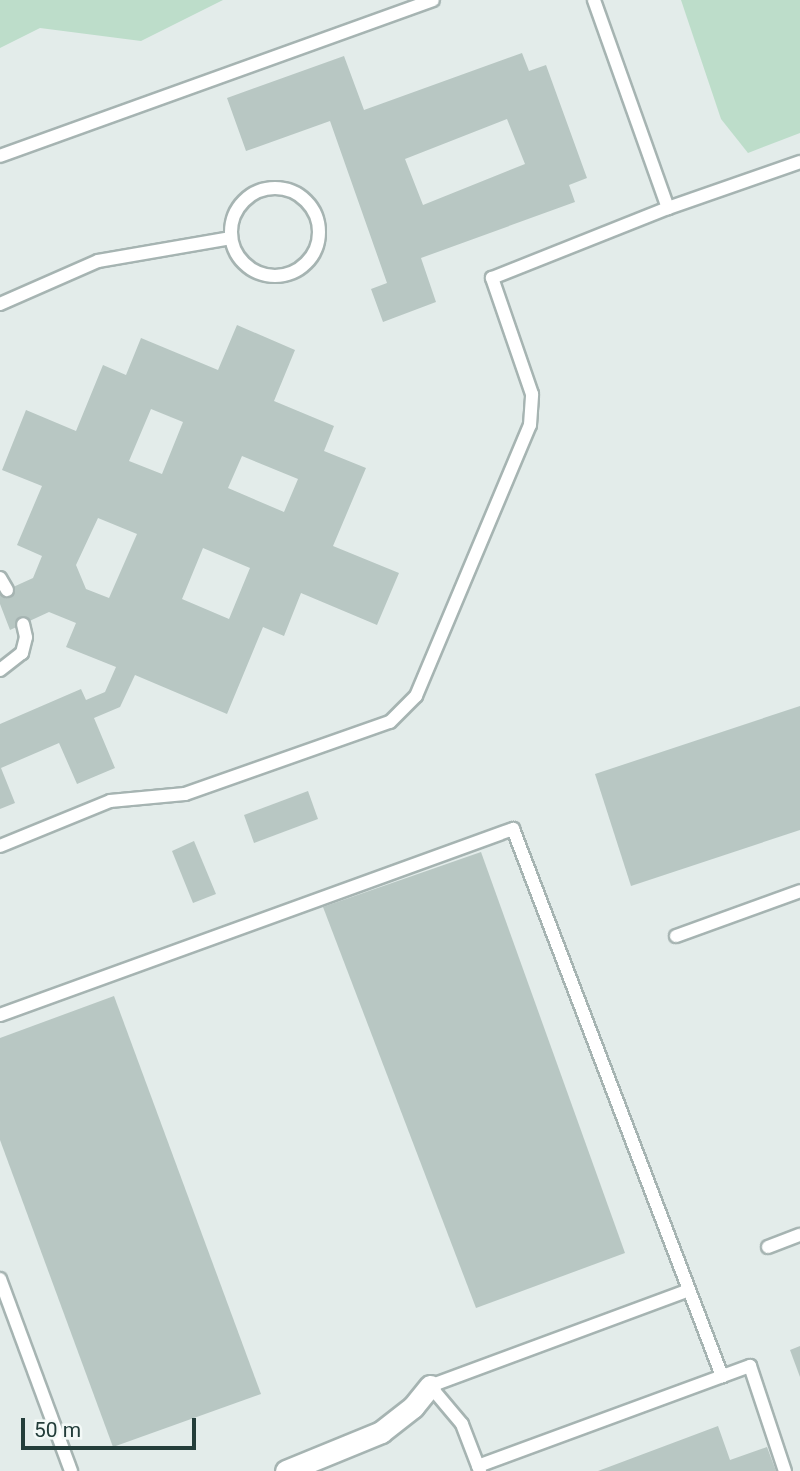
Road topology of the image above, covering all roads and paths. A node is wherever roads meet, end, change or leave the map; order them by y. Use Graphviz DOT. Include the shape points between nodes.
graph roads {
  1 [pos="433,0"];
  2 [pos="594,0"];
  3 [pos="0,156"];
  4 [pos="800,162"];
  5 [pos="668,208"];
  6 [pos="232,238"];
  7 [pos="0,304"];
  8 [pos="23,624"];
  9 [pos="0,670"];
  10 [pos="0,846"];
  11 [pos="800,891"];
  12 [pos="676,936"];
  13 [pos="0,1015"];
  14 [pos="800,1235"];
  15 [pos="768,1247"];
  16 [pos="0,1279"];
  17 [pos="689,1290"];
  18 [pos="722,1376"];
  19 [pos="430,1386"];
  20 [pos="479,1469"];
  21 [pos="71,1471"];
  22 [pos="286,1471"];
  23 [pos="785,1471"];
  1 -- 3 [label="lane"];
  2 -- 5 [label="lane"];
  4 -- 5 [label="lane"];
  5 -- 10 [label="lane" via="492,278 531,394 530,425 416,696 403,712 390,722 185,794 110,801"];
  6 -- 6 [label="lane" via="239,257 254,270 284,274 309,258 318,230 313,211 300,195 271,188 244,201 233,218"];
  6 -- 7 [label="lane" via="99,261"];
  8 -- 9 [label="lane" via="22,653"];
  11 -- 12 [label="lane"];
  13 -- 17 [label="lane" via="513,829"];
  14 -- 15 [label="lane"];
  16 -- 21 [label="lane"];
  17 -- 18 [label="lane"];
  17 -- 19 [label="lane"];
  18 -- 20 [label="lane"];
  18 -- 23 [label="lane" via="750,1366"];
  19 -- 20 [label="lane" via="463,1424"];
  19 -- 22 [label="street" via="414,1407 381,1432"];
}
